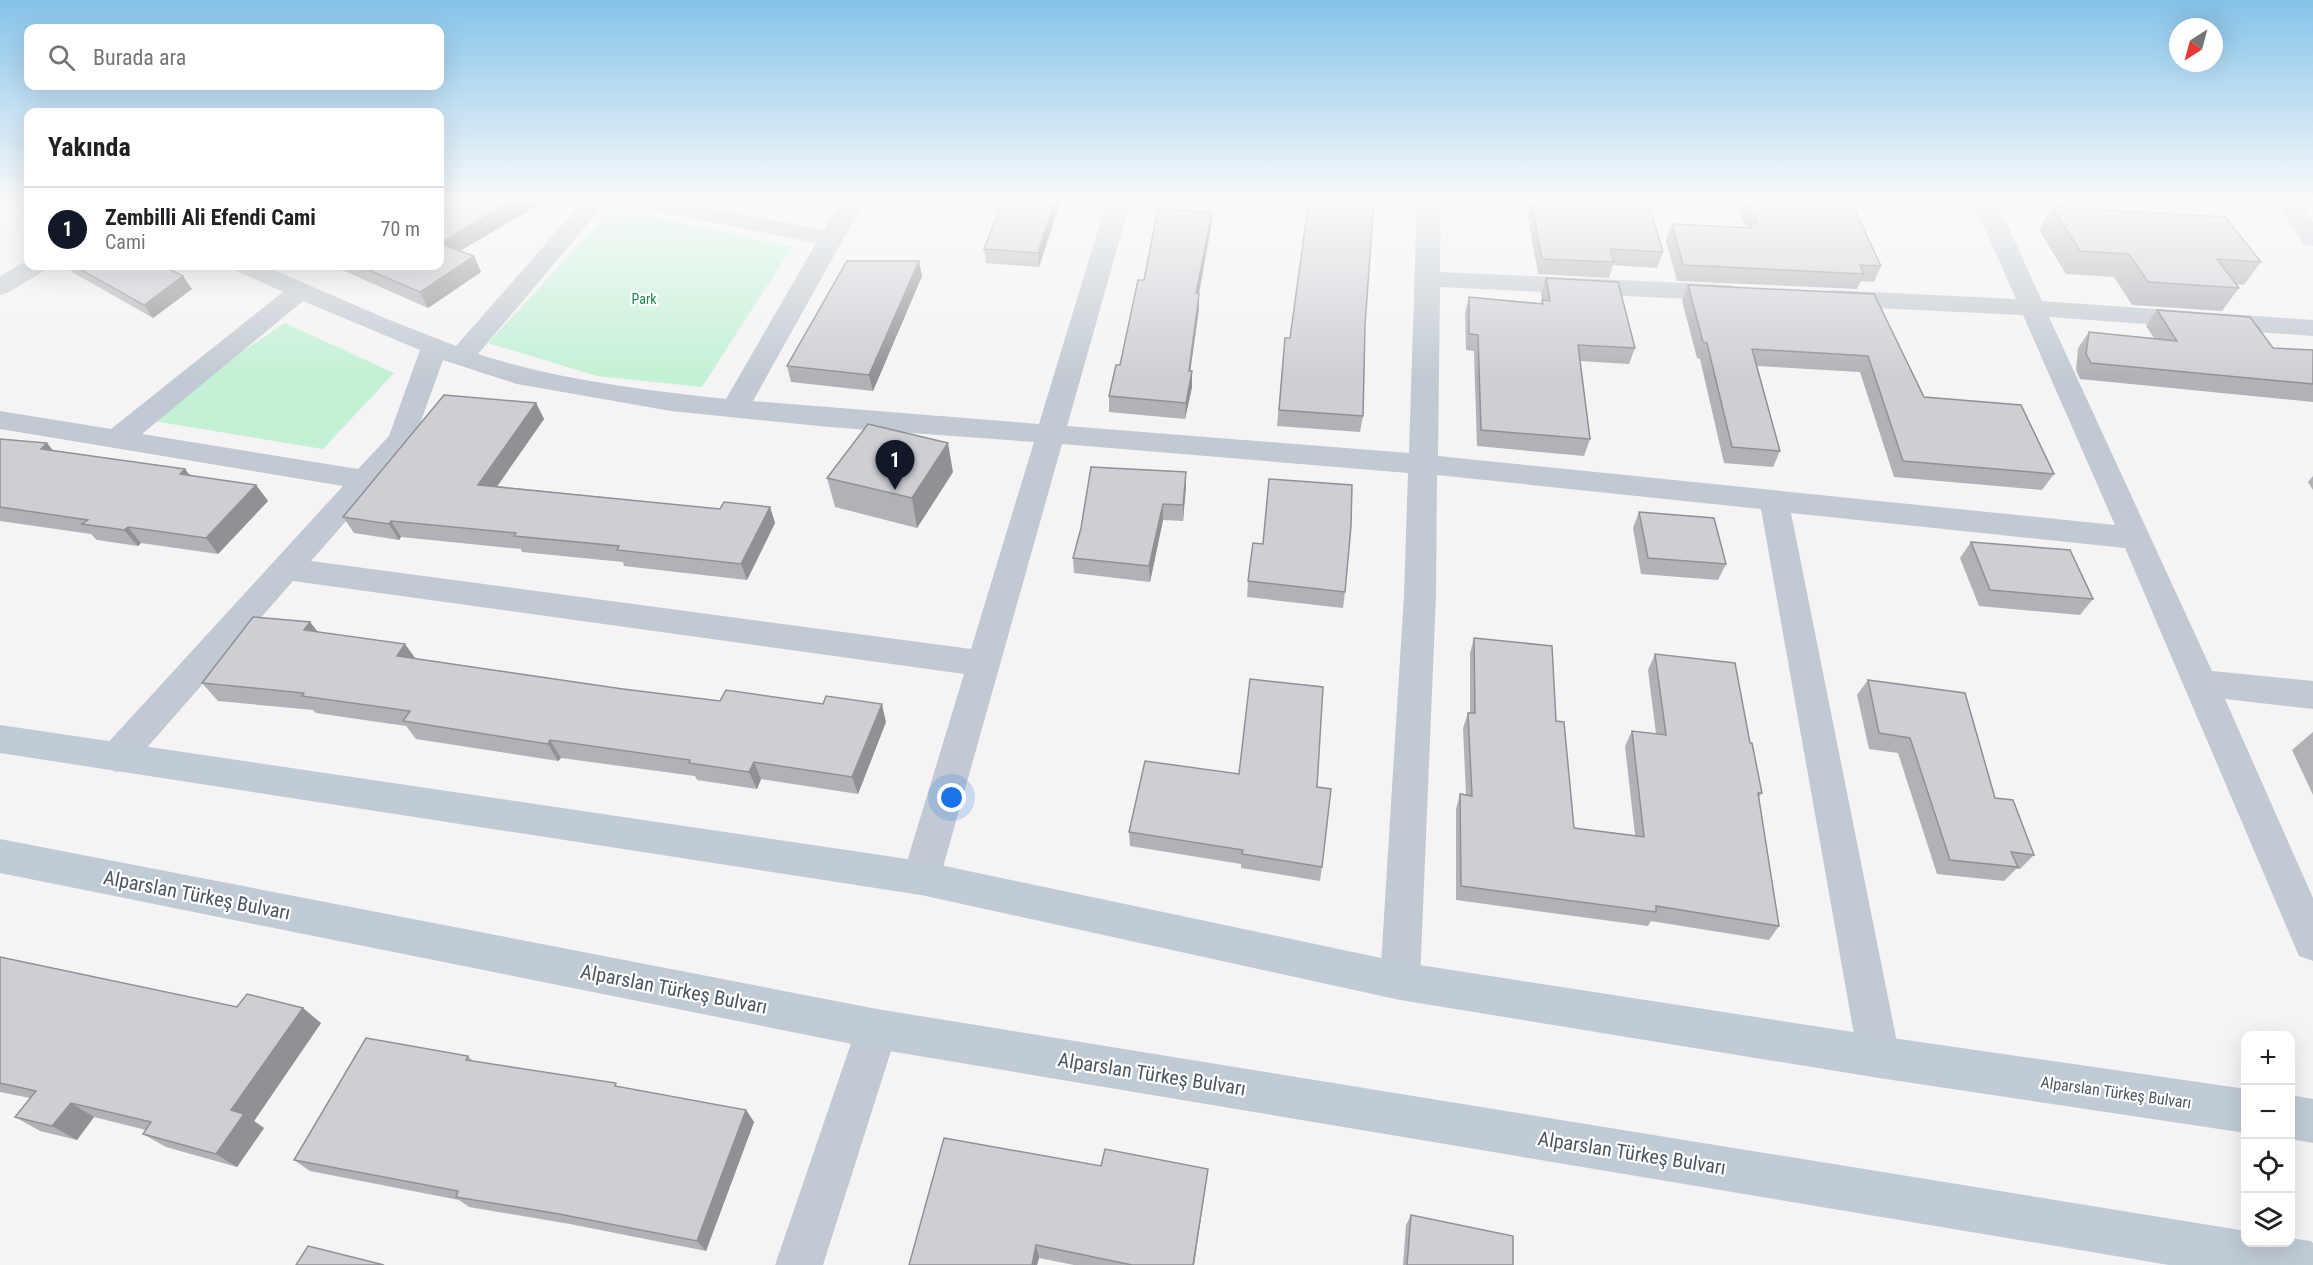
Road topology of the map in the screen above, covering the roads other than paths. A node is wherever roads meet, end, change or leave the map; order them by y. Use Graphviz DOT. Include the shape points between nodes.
graph roads {
  1 [pos="539,259"];
  2 [pos="820,259"];
  3 [pos="1102,259"];
  4 [pos="1428,259"];
  5 [pos="2011,259"];
  6 [pos="28,270"];
  7 [pos="255,270"];
  8 [pos="1427,279"];
  9 [pos="0,287"];
  10 [pos="301,290"];
  11 [pos="1760,295"];
  12 [pos="1807,297"];
  13 [pos="2033,308"];
  14 [pos="2313,328"];
  15 [pos="448,352"];
  16 [pos="735,408"];
  17 [pos="0,420"];
  18 [pos="1051,434"];
  19 [pos="117,439"];
  20 [pos="1423,464"];
  21 [pos="365,480"];
  22 [pos="1774,500"];
  23 [pos="2136,538"];
  24 [pos="286,569"];
  25 [pos="984,664"];
  26 [pos="2201,683"];
  27 [pos="2313,696"];
  28 [pos="0,739"];
  29 [pos="117,756"];
  30 [pos="0,856"];
  31 [pos="921,878"];
  32 [pos="2313,944"];
  33 [pos="1400,981"];
  34 [pos="877,1029"];
  35 [pos="1880,1057"];
  36 [pos="2241,1110"];
  37 [pos="2295,1118"];
  38 [pos="2313,1121"];
  39 [pos="799,1265"];
  40 [pos="2310,1265"];
  1 -- 15 [label="street"];
  2 -- 16 [label="street"];
  3 -- 18 [label="street"];
  4 -- 8 [label="street"];
  5 -- 13 [label="street"];
  6 -- 9 [label="street"];
  7 -- 10 [label="street"];
  8 -- 11 [label="street"];
  8 -- 20 [label="street"];
  10 -- 15 [label="street"];
  10 -- 19 [label="street"];
  12 -- 13 [label="street"];
  13 -- 14 [label="street"];
  13 -- 23 [label="street"];
  15 -- 16 [label="street" via="517,376 671,402"];
  15 -- 21 [label="street" via="402,439"];
  16 -- 18 [label="street"];
  17 -- 19 [label="street"];
  18 -- 20 [label="street"];
  18 -- 25 [label="street"];
  19 -- 21 [label="street"];
  20 -- 22 [label="street"];
  20 -- 33 [label="street"];
  21 -- 24 [label="street"];
  22 -- 23 [label="street"];
  22 -- 35 [label="street"];
  23 -- 26 [label="street"];
  24 -- 25 [label="street"];
  24 -- 29 [label="street"];
  25 -- 31 [label="street"];
  26 -- 27 [label="street"];
  26 -- 32 [label="street"];
  28 -- 29 [label="main road, Alparslan Türkeş Bulvarı"];
  29 -- 31 [label="main road, Alparslan Türkeş Bulvarı"];
  30 -- 34 [label="main road, Alparslan Türkeş Bulvarı"];
  31 -- 33 [label="main road, Alparslan Türkeş Bulvarı"];
  33 -- 35 [label="main road, Alparslan Türkeş Bulvarı"];
  34 -- 39 [label="street"];
  34 -- 40 [label="main road, Alparslan Türkeş Bulvarı"];
  35 -- 36 [label="main road, Alparslan Türkeş Bulvarı"];
  37 -- 38 [label="main road"];
}
